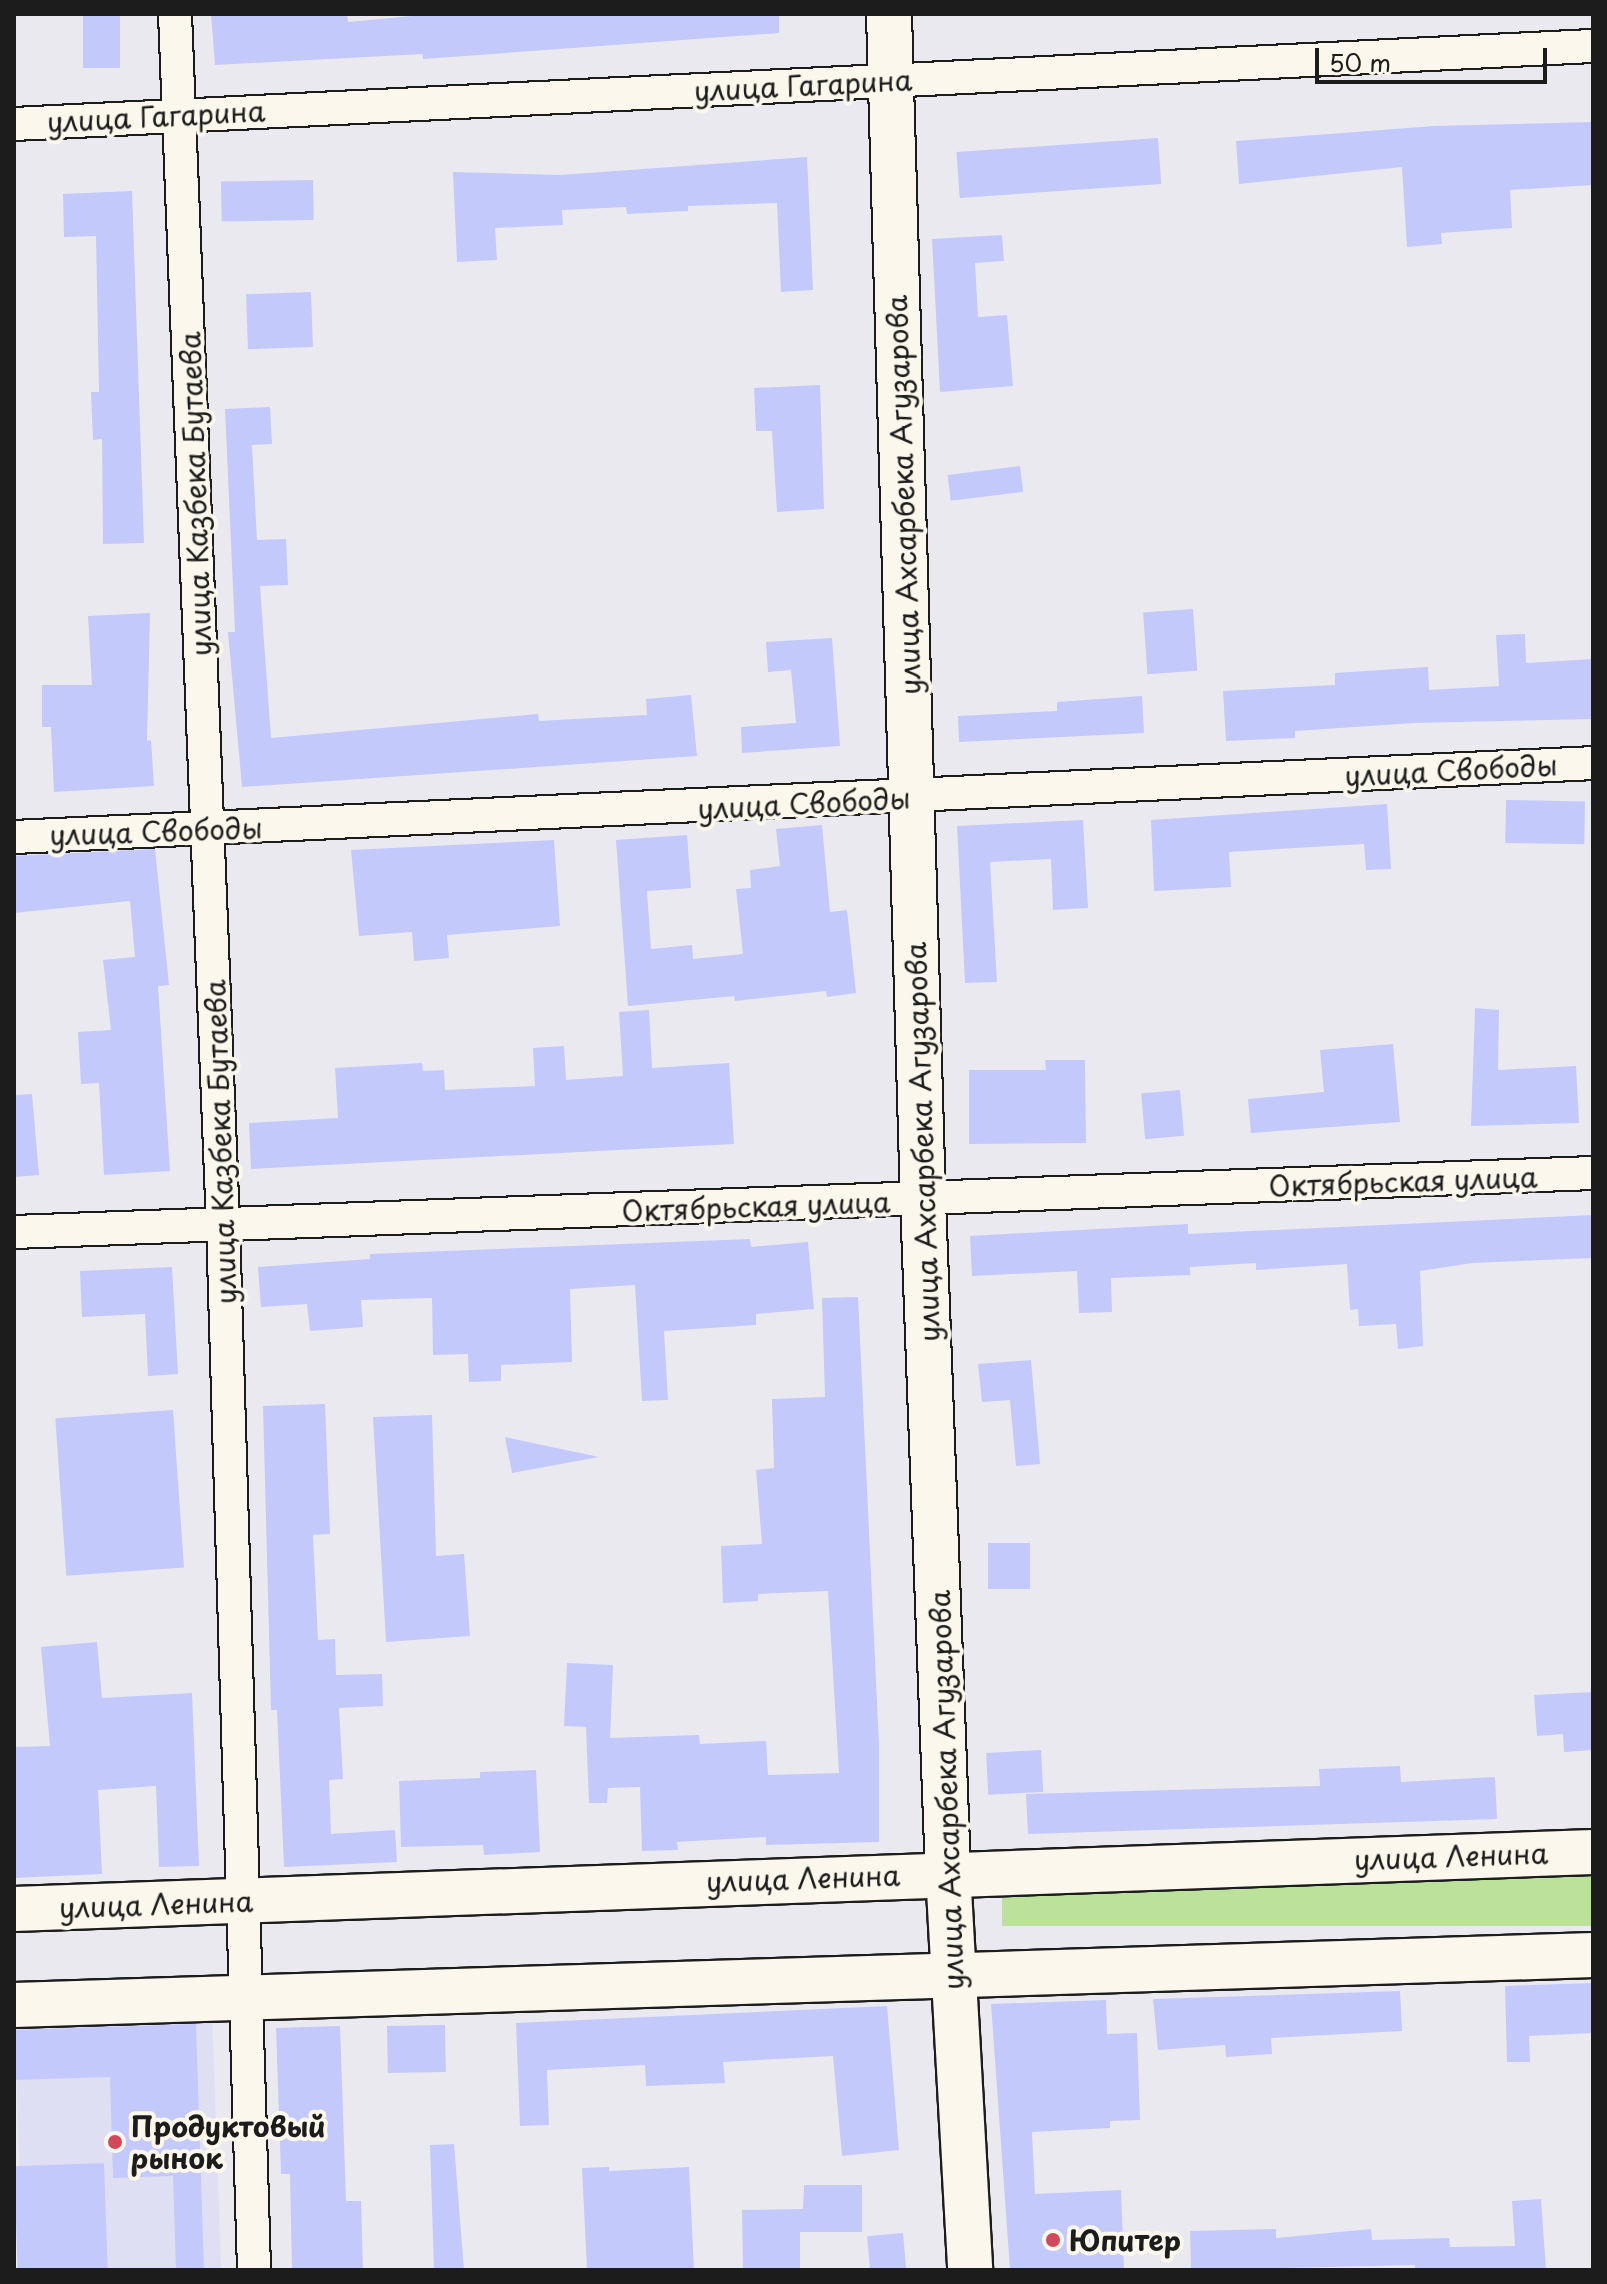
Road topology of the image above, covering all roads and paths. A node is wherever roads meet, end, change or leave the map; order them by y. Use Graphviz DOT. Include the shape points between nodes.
graph roads {
  1 [pos="175,14"];
  2 [pos="889,14"];
  3 [pos="1593,46"];
  4 [pos="891,81"];
  5 [pos="180,115"];
  6 [pos="14,124"];
  7 [pos="1593,763"];
  8 [pos="911,798"];
  9 [pos="210,830"];
  10 [pos="14,837"];
  11 [pos="1593,1173"];
  12 [pos="923,1200"];
  13 [pos="223,1224"];
  14 [pos="14,1232"];
  15 [pos="1593,1852"];
  16 [pos="948,1872"];
  17 [pos="243,1901"];
  18 [pos="14,1909"];
  19 [pos="1593,1955"];
  20 [pos="953,1972"];
  21 [pos="246,2000"];
  22 [pos="14,2005"];
  23 [pos="254,2270"];
  24 [pos="970,2270"];
  1 -- 5 [label="street, улица Казбека Бутаева"];
  2 -- 4 [label="street, улица Ахсарбека Агузарова"];
  3 -- 4 [label="street, улица Гагарина"];
  4 -- 5 [label="street, улица Гагарина"];
  4 -- 8 [label="street, улица Ахсарбека Агузарова"];
  5 -- 6 [label="street, улица Гагарина"];
  5 -- 9 [label="street, улица Казбека Бутаева"];
  7 -- 8 [label="street, улица Свободы"];
  8 -- 9 [label="street, улица Свободы"];
  8 -- 12 [label="street, улица Ахсарбека Агузарова"];
  9 -- 10 [label="street, улица Свободы"];
  9 -- 13 [label="street, улица Казбека Бутаева"];
  11 -- 12 [label="street, Октябрьская улица"];
  12 -- 13 [label="street, Октябрьская улица"];
  12 -- 16 [label="street, улица Ахсарбека Агузарова"];
  13 -- 14 [label="street, Октябрьская улица"];
  13 -- 17 [label="street, улица Казбека Бутаева"];
  15 -- 16 [label="street, улица Ленина"];
  16 -- 17 [label="street, улица Ленина"];
  16 -- 20 [label="street, улица Ахсарбека Агузарова"];
  17 -- 18 [label="street, улица Ленина"];
  17 -- 21 [label="street, улица Казбека Бутаева"];
  19 -- 20 [label="street"];
  20 -- 21 [label="street"];
  20 -- 24 [label="street, улица Ахсарбека Агузарова"];
  21 -- 22 [label="street"];
  21 -- 23 [label="street, улица Казбека Бутаева"];
}
